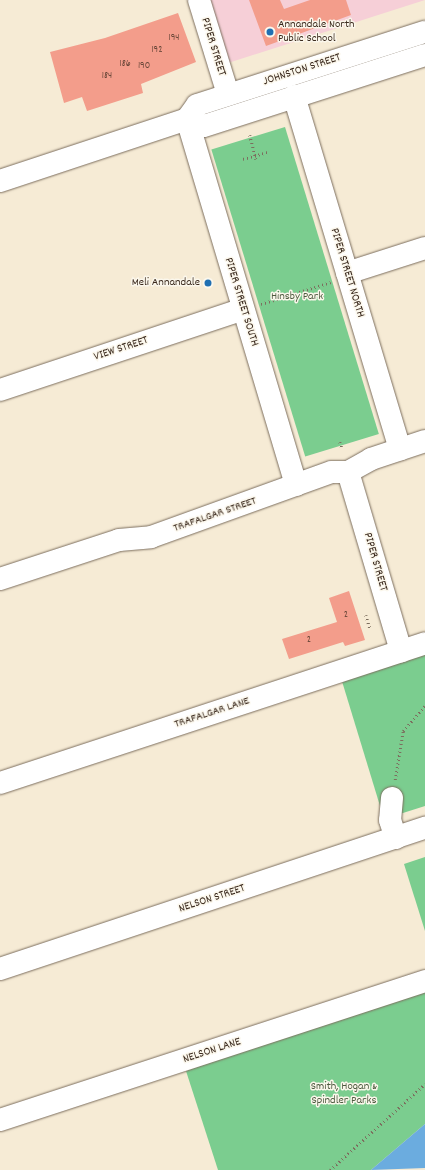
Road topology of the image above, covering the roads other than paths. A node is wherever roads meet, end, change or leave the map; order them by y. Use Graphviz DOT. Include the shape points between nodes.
graph roads {
  1 [pos="199,0"];
  2 [pos="425,32"];
  3 [pos="425,55"];
  4 [pos="228,94"];
  5 [pos="294,96"];
  6 [pos="187,119"];
  7 [pos="0,181"];
  8 [pos="425,248"];
  9 [pos="342,277"];
  10 [pos="249,307"];
  11 [pos="0,390"];
  12 [pos="425,442"];
  13 [pos="400,449"];
  14 [pos="348,472"];
  15 [pos="296,485"];
  16 [pos="0,579"];
  17 [pos="425,643"];
  18 [pos="401,651"];
  19 [pos="0,783"];
  20 [pos="392,798"];
  21 [pos="425,828"];
  22 [pos="396,838"];
  23 [pos="0,969"];
  24 [pos="425,981"];
  25 [pos="0,1120"];
  1 -- 4 [label="street, PIPER STREET"];
  2 -- 4 [label="street, JOHNSTON STREET"];
  3 -- 5 [label="street, JOHNSTON STREET"];
  4 -- 6 [label="street, JOHNSTON STREET" via="198,105"];
  5 -- 6 [label="street, JOHNSTON STREET" via="204,126"];
  5 -- 9 [label="street, PIPER STREET NORTH"];
  6 -- 7 [label="street"];
  6 -- 10 [label="street, PIPER STREET SOUTH"];
  8 -- 9 [label="street"];
  9 -- 13 [label="street, PIPER STREET NORTH"];
  10 -- 11 [label="street, VIEW STREET"];
  10 -- 15 [label="street, PIPER STREET SOUTH"];
  12 -- 13 [label="street, TRAFALGAR STREET"];
  13 -- 14 [label="street, TRAFALGAR STREET" via="366,461"];
  14 -- 15 [label="street, TRAFALGAR STREET" via="332,472"];
  14 -- 18 [label="street, PIPER STREET"];
  15 -- 16 [label="street, TRAFALGAR STREET" via="151,536 119,540"];
  17 -- 18 [label="street, TRAFALGAR LANE"];
  18 -- 19 [label="street, TRAFALGAR LANE"];
  20 -- 22 [label="street" via="390,820"];
  21 -- 22 [label="street, NELSON STREET"];
  22 -- 23 [label="street, NELSON STREET"];
  24 -- 25 [label="street, NELSON LANE"];
}
